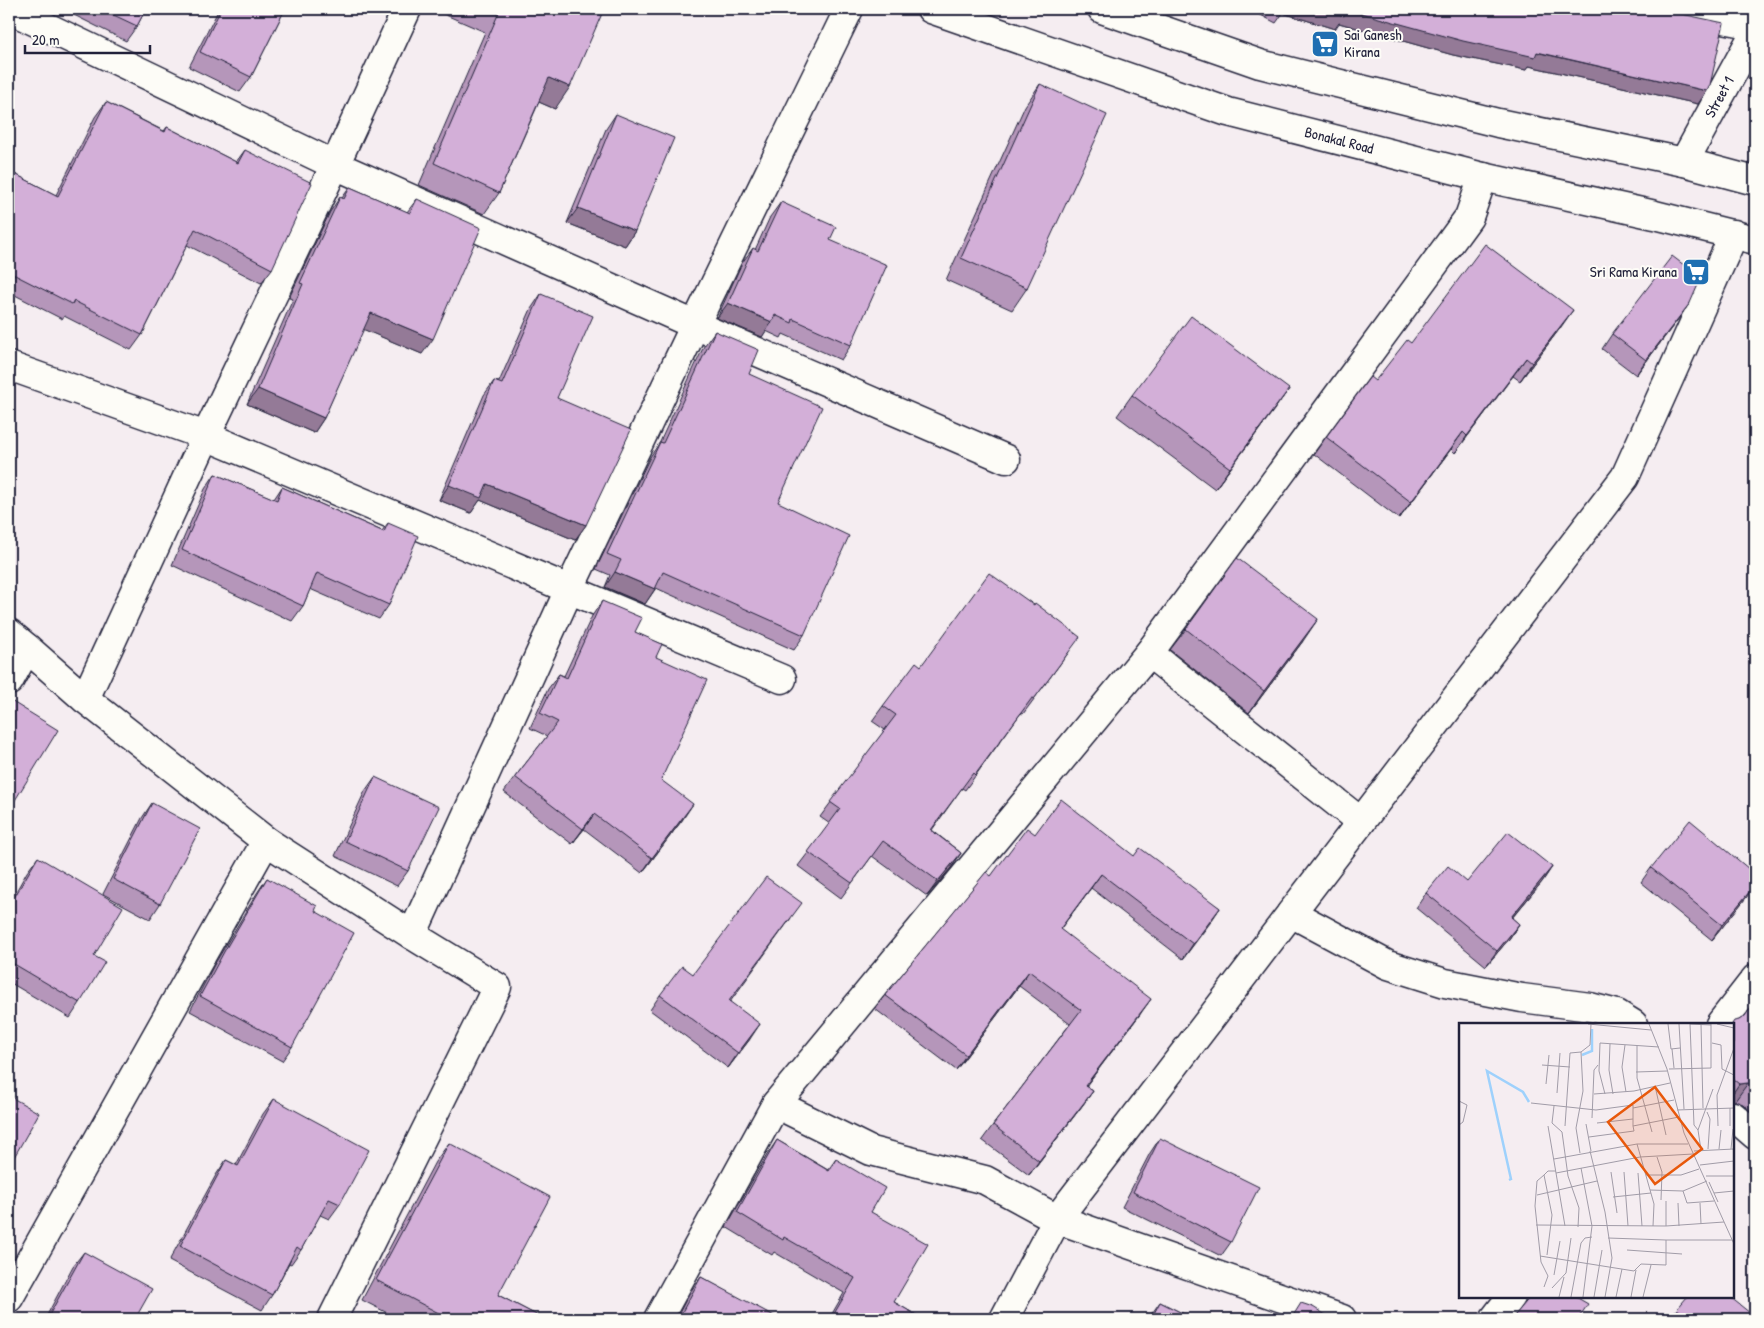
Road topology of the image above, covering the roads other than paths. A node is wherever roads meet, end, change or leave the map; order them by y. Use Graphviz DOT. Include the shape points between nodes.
graph roads {
  1 [pos="9,9"];
  2 [pos="407,9"];
  3 [pos="849,9"];
  4 [pos="931,9"];
  5 [pos="1102,9"];
  6 [pos="1670,9"];
  7 [pos="1755,25"];
  8 [pos="1755,32"];
  9 [pos="1684,162"];
  10 [pos="335,166"];
  11 [pos="1483,177"];
  12 [pos="1755,182"];
  13 [pos="1744,237"];
  14 [pos="695,325"];
  15 [pos="9,366"];
  16 [pos="206,436"];
  17 [pos="1006,459"];
  18 [pos="569,590"];
  19 [pos="18,641"];
  20 [pos="1149,653"];
  21 [pos="782,679"];
  22 [pos="9,681"];
  23 [pos="85,700"];
  24 [pos="1361,822"];
  25 [pos="266,841"];
  26 [pos="1291,912"];
  27 [pos="412,935"];
  28 [pos="1755,979"];
  29 [pos="1631,1023"];
  30 [pos="1721,1023"];
  31 [pos="776,1104"];
  32 [pos="1734,1117"];
  33 [pos="1755,1135"];
  34 [pos="1057,1219"];
  35 [pos="9,1298"];
  36 [pos="1510,1298"];
  37 [pos="332,1319"];
  38 [pos="658,1319"];
  39 [pos="1004,1319"];
  40 [pos="1342,1319"];
  41 [pos="1494,1319"];
  1 -- 10 [label="street"];
  2 -- 10 [label="street"];
  3 -- 14 [label="street"];
  4 -- 11 [label="street, Bonakal Road" via="1228,112"];
  5 -- 9 [label="street" via="1260,64 1498,123"];
  6 -- 7 [label="street"];
  8 -- 9 [label="street, Street 1"];
  9 -- 12 [label="street"];
  10 -- 14 [label="street"];
  10 -- 16 [label="street"];
  11 -- 13 [label="street, Bonakal Road" via="1656,214"];
  11 -- 20 [label="street" via="1469,217"];
  13 -- 24 [label="street" via="1624,477"];
  14 -- 17 [label="street"];
  14 -- 18 [label="street"];
  15 -- 16 [label="street"];
  16 -- 18 [label="street"];
  16 -- 23 [label="street"];
  18 -- 21 [label="street"];
  18 -- 27 [label="street"];
  19 -- 22 [label="street"];
  19 -- 23 [label="street"];
  20 -- 24 [label="street"];
  20 -- 31 [label="street"];
  23 -- 25 [label="street"];
  24 -- 26 [label="street"];
  25 -- 27 [label="street"];
  25 -- 35 [label="street"];
  26 -- 29 [label="street" via="1388,965 1455,985 1590,1007 1617,1014"];
  26 -- 34 [label="street"];
  27 -- 37 [label="street" via="498,987"];
  28 -- 30 [label="street"];
  31 -- 34 [label="street" via="871,1151 985,1180"];
  31 -- 38 [label="street"];
  32 -- 33 [label="street"];
  34 -- 39 [label="street"];
  34 -- 40 [label="street"];
  36 -- 41 [label="street"];
}
